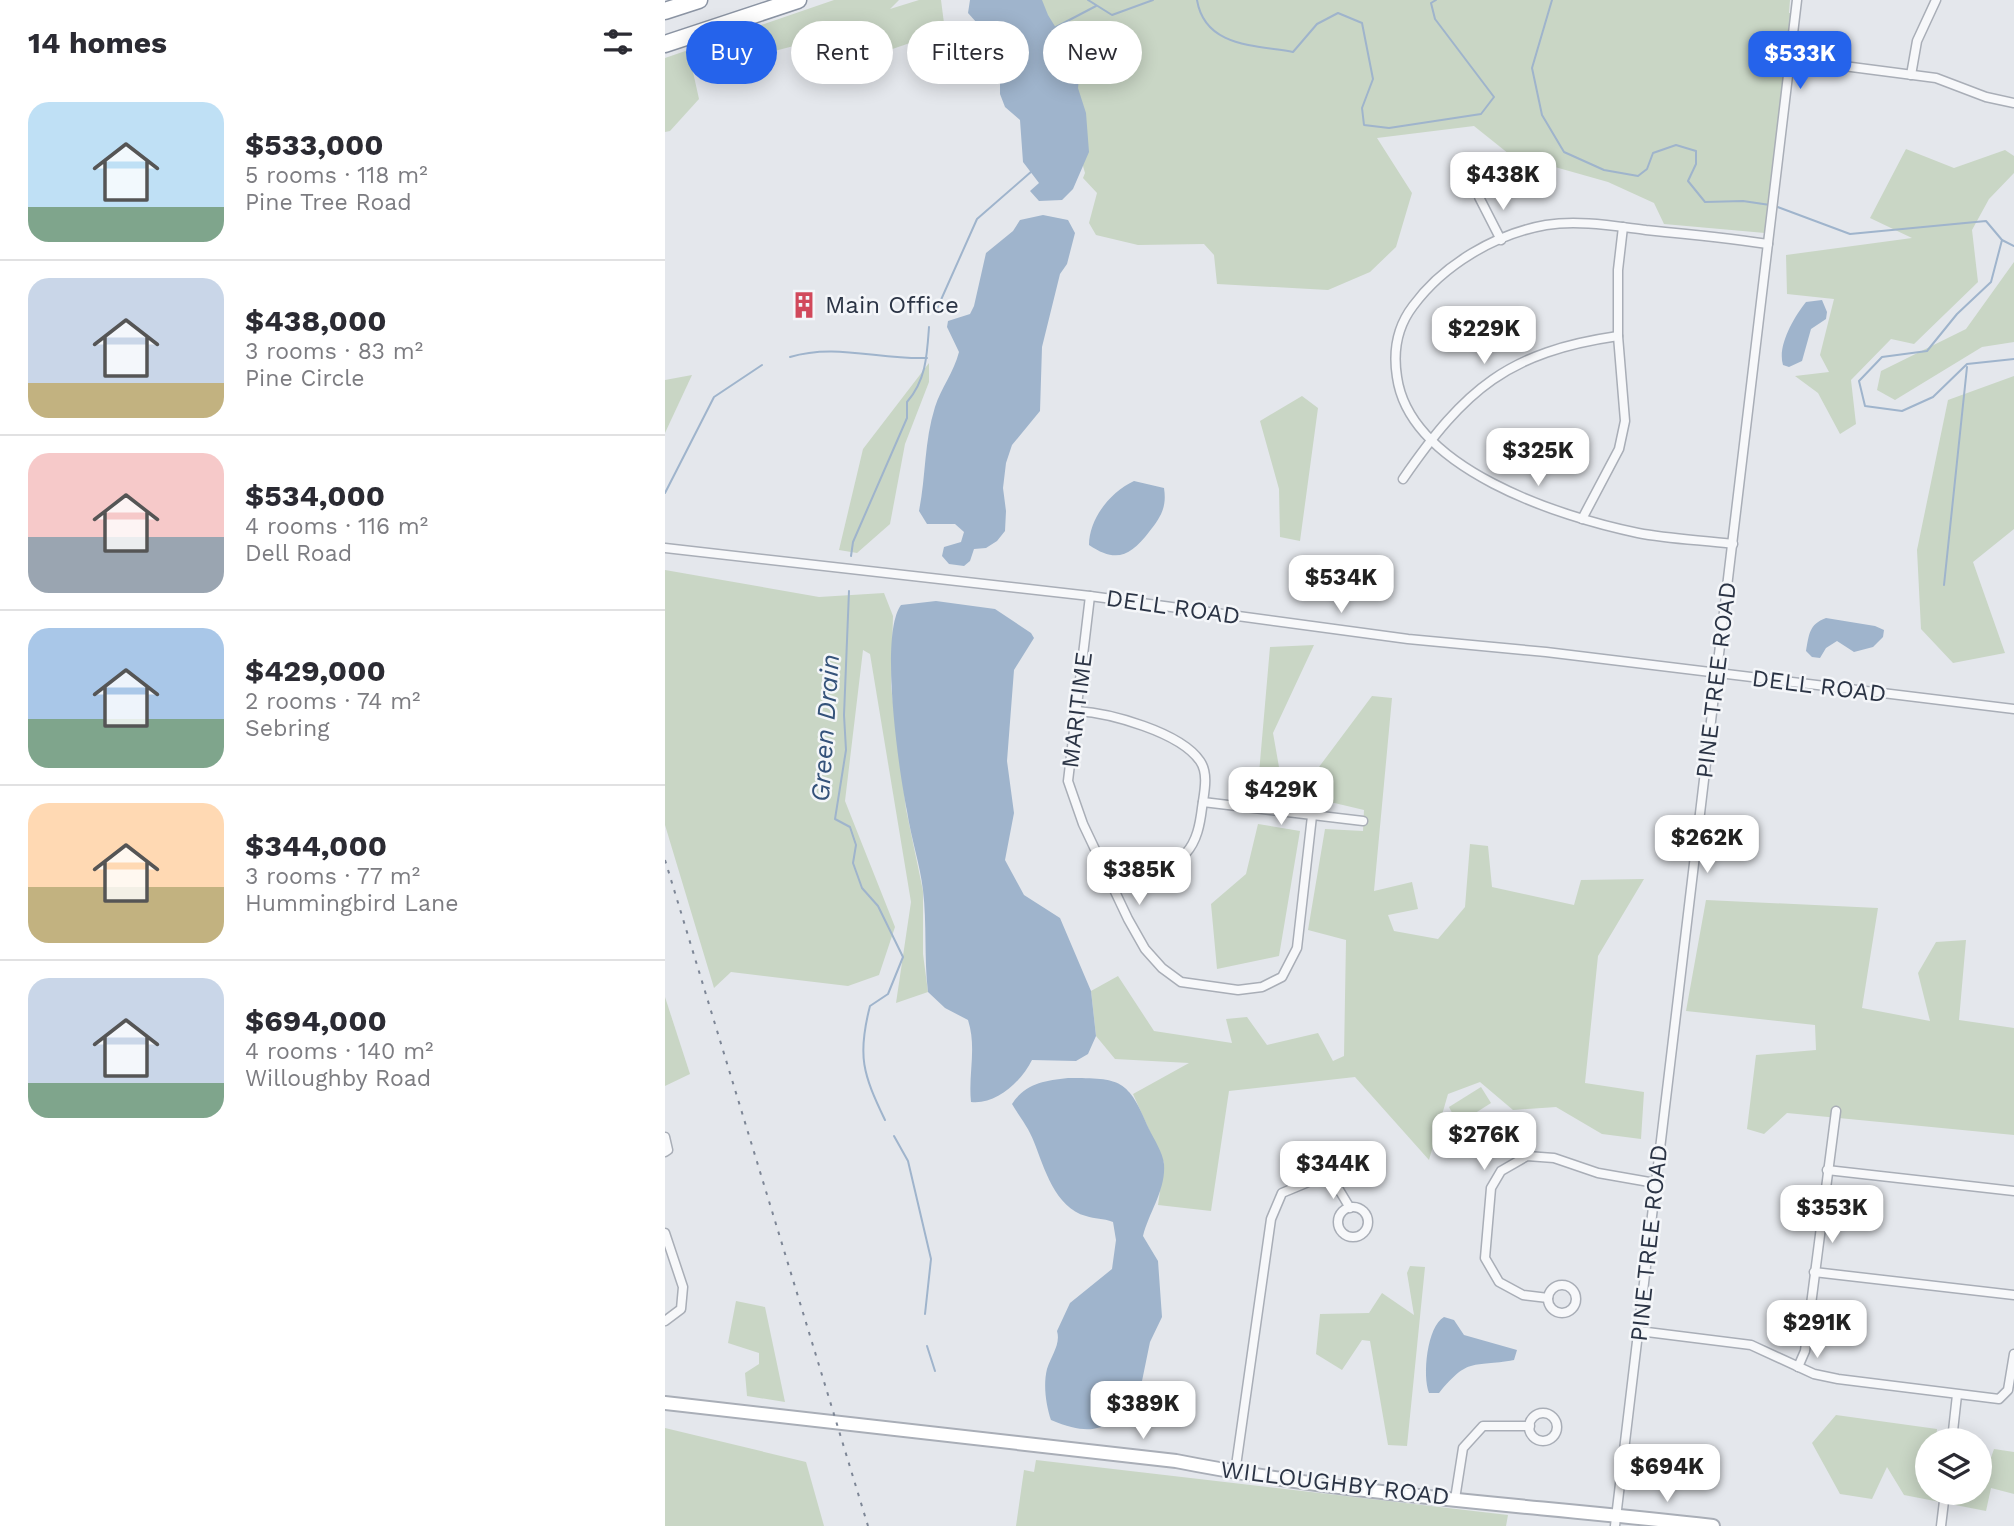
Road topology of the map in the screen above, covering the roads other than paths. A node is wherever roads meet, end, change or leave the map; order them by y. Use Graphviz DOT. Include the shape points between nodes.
graph roads {
  1 [pos="699,0"];
  2 [pos="799,0"];
  3 [pos="1797,0"];
  4 [pos="1936,0"];
  5 [pos="665,10"];
  6 [pos="665,44"];
  7 [pos="1790,59"];
  8 [pos="1911,75"];
  9 [pos="2014,103"];
  10 [pos="1479,197"];
  11 [pos="1623,227"];
  12 [pos="1501,240"];
  13 [pos="1768,244"];
  14 [pos="1618,336"];
  15 [pos="1430,440"];
  16 [pos="1403,479"];
  17 [pos="1582,519"];
  18 [pos="1733,544"];
  19 [pos="665,548"];
  20 [pos="1090,596"];
  21 [pos="1716,673"];
  22 [pos="2014,709"];
  23 [pos="1077,710"];
  24 [pos="1203,802"];
  25 [pos="1312,816"];
  26 [pos="1363,821"];
  27 [pos="1115,887"];
  28 [pos="1836,1111"];
  29 [pos="665,1137"];
  30 [pos="667,1151"];
  31 [pos="1827,1170"];
  32 [pos="1655,1183"];
  33 [pos="2014,1191"];
  34 [pos="1350,1208"];
  35 [pos="665,1233"];
  36 [pos="1814,1272"];
  37 [pos="2014,1295"];
  38 [pos="1548,1298"];
  39 [pos="665,1321"];
  40 [pos="1639,1331"];
  41 [pos="2014,1354"];
  42 [pos="1798,1367"];
  43 [pos="1957,1395"];
  44 [pos="665,1403"];
  45 [pos="1529,1426"];
  46 [pos="1953,1428"];
  47 [pos="1235,1473"];
  48 [pos="1455,1499"];
  49 [pos="1944,1505"];
  50 [pos="1615,1520"];
  51 [pos="1713,1526"];
  52 [pos="1941,1526"];
  1 -- 5 [label="highway"];
  2 -- 6 [label="highway"];
  3 -- 7 [label="street, PINE TREE ROAD"];
  4 -- 8 [label="street" via="1917,41"];
  7 -- 8 [label="street"];
  7 -- 13 [label="street, PINE TREE ROAD"];
  8 -- 9 [label="street"];
  10 -- 12 [label="street"];
  11 -- 12 [label="street" via="1545,225"];
  11 -- 13 [label="street"];
  11 -- 14 [label="street"];
  12 -- 15 [label="street" via="1457,263 1406,315 1395,351 1403,401"];
  13 -- 18 [label="street, PINE TREE ROAD"];
  14 -- 15 [label="street" via="1521,360 1465,401"];
  14 -- 17 [label="street" via="1625,404 1623,435"];
  15 -- 16 [label="street"];
  15 -- 17 [label="street" via="1453,459 1525,499"];
  17 -- 18 [label="street" via="1640,533"];
  18 -- 21 [label="street, PINE TREE ROAD"];
  19 -- 20 [label="street, DELL ROAD"];
  20 -- 21 [label="street, DELL ROAD" via="1408,639"];
  20 -- 23 [label="street, MARITIME"];
  21 -- 22 [label="street, DELL ROAD"];
  21 -- 32 [label="street, PINE TREE ROAD"];
  23 -- 24 [label="street" via="1124,719 1187,747 1201,762 1206,781"];
  23 -- 27 [label="street, MARITIME" via="1068,781 1083,824"];
  24 -- 25 [label="street"];
  24 -- 27 [label="street" via="1197,832 1186,853"];
  25 -- 26 [label="street"];
  25 -- 27 [label="street, MARITIME" via="1297,948 1282,977 1262,987 1238,990 1181,982 1145,949"];
  28 -- 31 [label="street"];
  29 -- 30 [label="street"];
  31 -- 33 [label="street"];
  31 -- 36 [label="street"];
  32 -- 38 [label="street" via="1553,1158 1527,1156 1501,1171 1491,1188 1485,1258 1499,1282 1523,1295"];
  32 -- 40 [label="street, PINE TREE ROAD"];
  34 -- 47 [label="street" via="1335,1183 1318,1178 1282,1193 1271,1219"];
  35 -- 39 [label="street" via="683,1287 681,1309"];
  36 -- 37 [label="street"];
  36 -- 42 [label="street" via="1805,1351"];
  40 -- 42 [label="street" via="1742,1343"];
  40 -- 50 [label="street, PINE TREE ROAD"];
  41 -- 43 [label="street" via="2008,1390 1999,1399"];
  42 -- 43 [label="street" via="1837,1379"];
  43 -- 46 [label="street"];
  44 -- 47 [label="street, WILLOUGHBY ROAD" via="1176,1461"];
  45 -- 48 [label="street" via="1483,1426 1463,1448"];
  47 -- 48 [label="street, WILLOUGHBY ROAD"];
  48 -- 50 [label="street, WILLOUGHBY ROAD"];
  49 -- 52 [label="street"];
  50 -- 51 [label="street, WILLOUGHBY ROAD"];
}
